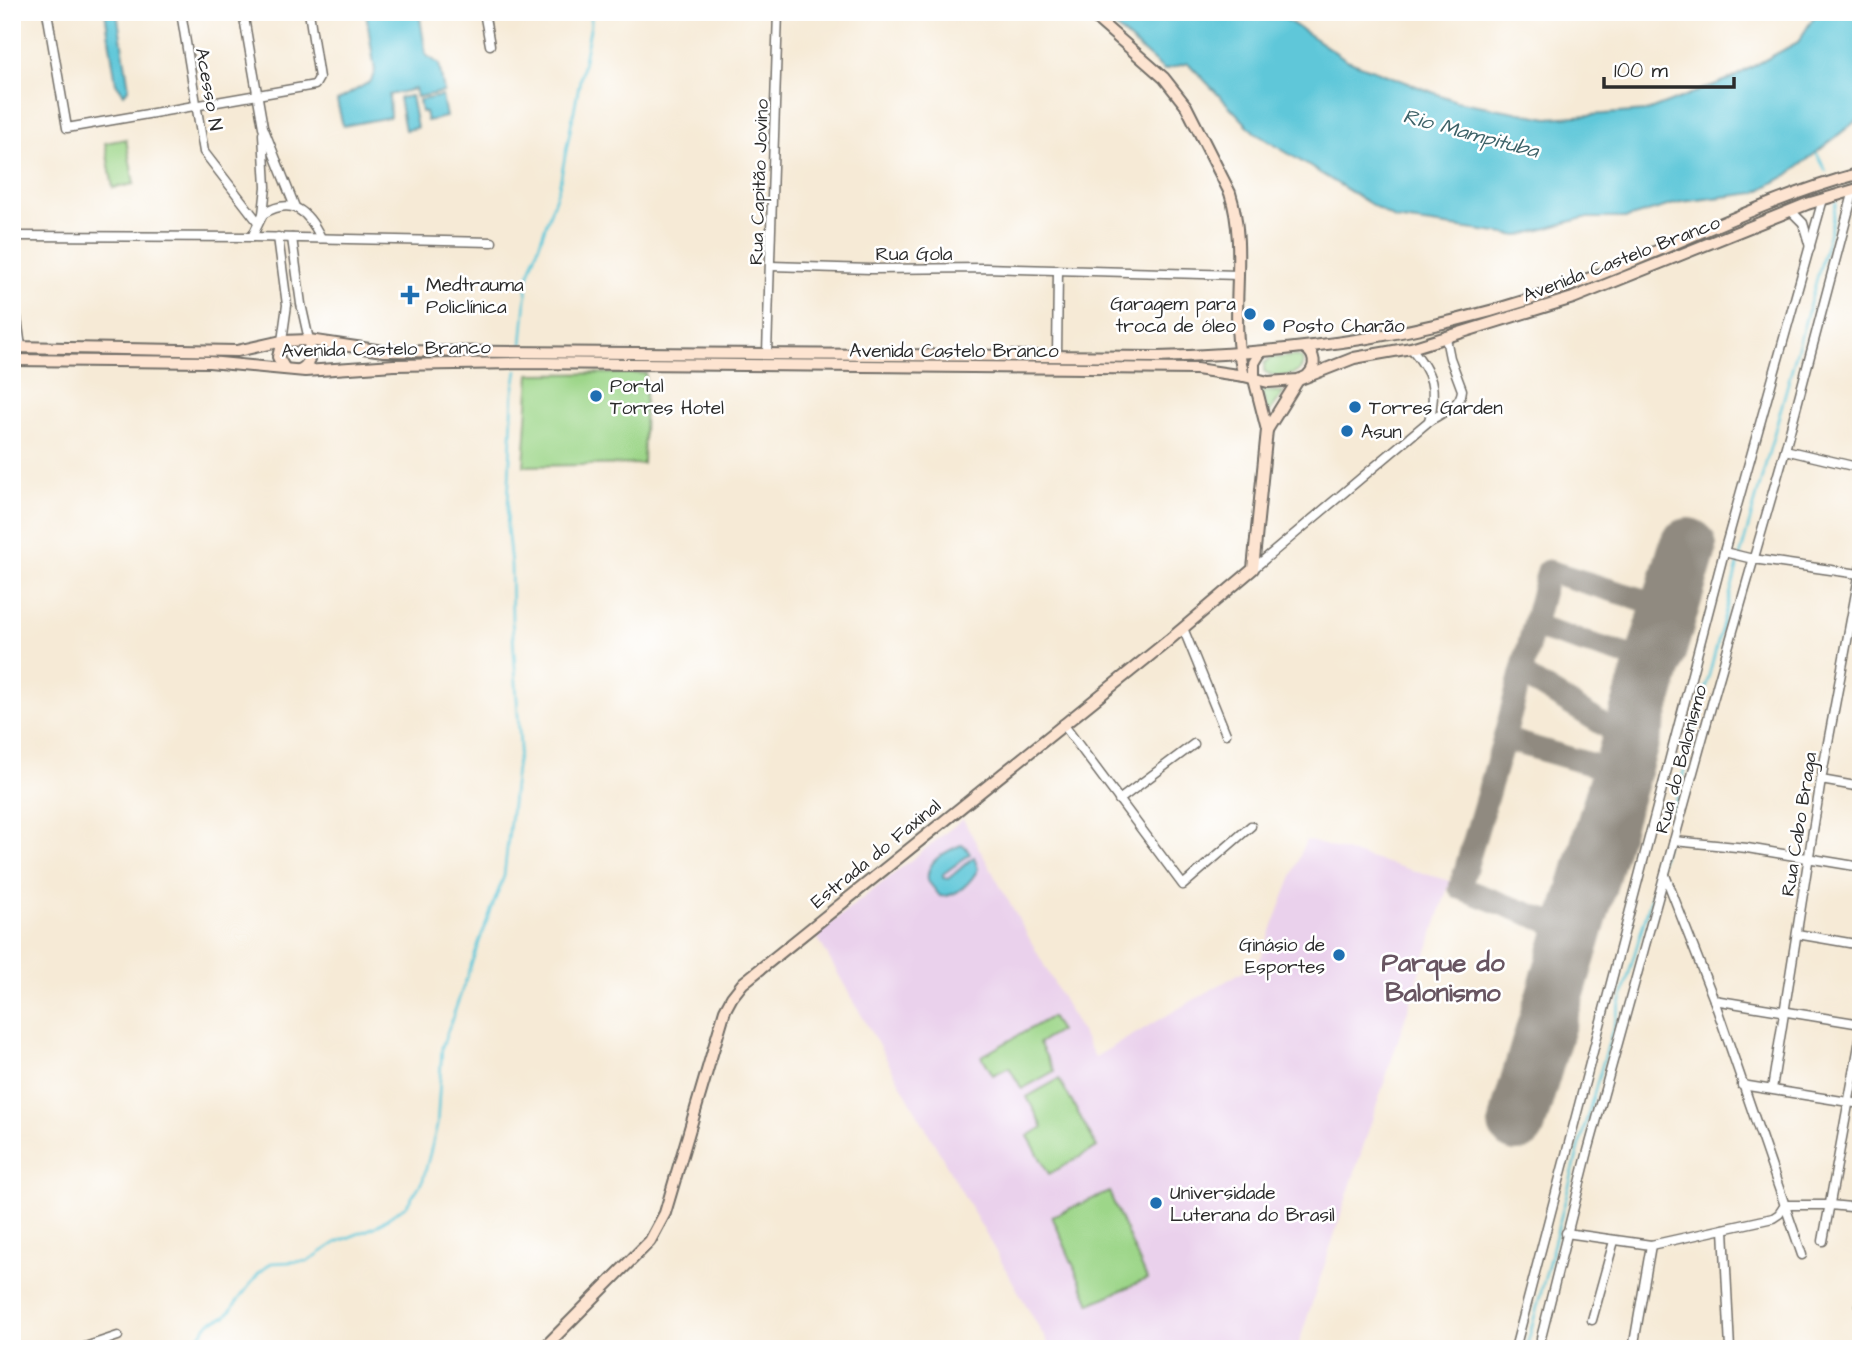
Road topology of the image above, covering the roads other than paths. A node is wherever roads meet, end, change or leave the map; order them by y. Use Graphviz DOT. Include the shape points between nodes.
graph roads {
  1 [pos="47,12"];
  2 [pos="181,12"];
  3 [pos="243,12"];
  4 [pos="309,12"];
  5 [pos="484,12"];
  6 [pos="778,12"];
  7 [pos="1088,12"];
  8 [pos="490,45"];
  9 [pos="257,96"];
  10 [pos="197,107"];
  11 [pos="263,127"];
  12 [pos="1861,173"];
  13 [pos="1857,189"];
  14 [pos="1823,199"];
  15 [pos="295,207"];
  16 [pos="1791,211"];
  17 [pos="261,218"];
  18 [pos="12,236"];
  19 [pos="252,237"];
  20 [pos="278,237"];
  21 [pos="292,238"];
  22 [pos="321,238"];
  23 [pos="492,242"];
  24 [pos="1810,247"];
  25 [pos="771,266"];
  26 [pos="1058,270"];
  27 [pos="1239,275"];
  28 [pos="12,283"];
  29 [pos="301,304"];
  30 [pos="287,305"];
  31 [pos="1446,338"];
  32 [pos="309,340"];
  33 [pos="282,341"];
  34 [pos="17,347"];
  35 [pos="1305,348"];
  36 [pos="1410,348"];
  37 [pos="767,353"];
  38 [pos="1260,353"];
  39 [pos="1238,354"];
  40 [pos="1058,356"];
  41 [pos="12,360"];
  42 [pos="285,369"];
  43 [pos="298,370"];
  44 [pos="1249,377"];
  45 [pos="1302,378"];
  46 [pos="1429,421"];
  47 [pos="1267,430"];
  48 [pos="1786,450"];
  49 [pos="1861,468"];
  50 [pos="1728,553"];
  51 [pos="1751,558"];
  52 [pos="1253,569"];
  53 [pos="1860,570"];
  54 [pos="1183,628"];
  55 [pos="1063,724"];
  56 [pos="1226,734"];
  57 [pos="1194,744"];
  58 [pos="1821,780"];
  59 [pos="1861,787"];
  60 [pos="1119,800"];
  61 [pos="1251,826"];
  62 [pos="1674,841"];
  63 [pos="1808,857"];
  64 [pos="1861,867"];
  65 [pos="1665,875"];
  66 [pos="1797,934"];
  67 [pos="1861,945"];
  68 [pos="1714,1000"];
  69 [pos="1782,1011"];
  70 [pos="1861,1024"];
  71 [pos="1861,1034"];
  72 [pos="1742,1085"];
  73 [pos="1772,1088"];
  74 [pos="1847,1101"];
  75 [pos="1861,1104"];
  76 [pos="1785,1205"];
  77 [pos="1830,1205"];
  78 [pos="1861,1208"];
  79 [pos="1724,1229"];
  80 [pos="1566,1233"];
  81 [pos="1614,1241"];
  82 [pos="1823,1241"];
  83 [pos="1651,1245"];
  84 [pos="1802,1255"];
  85 [pos="1592,1320"];
  86 [pos="118,1336"];
  87 [pos="1541,1338"];
  88 [pos="79,1349"];
  89 [pos="542,1349"];
  90 [pos="1515,1349"];
  91 [pos="1633,1349"];
  92 [pos="1730,1349"];
  1 -- 10 [label="street" via="67,128"];
  2 -- 10 [label="street, Acesso N"];
  3 -- 9 [label="street"];
  4 -- 9 [label="street" via="319,78 315,85"];
  5 -- 8 [label="street"];
  6 -- 25 [label="street, Rua Capitão Jovino"];
  7 -- 27 [label="main road" via="1164,78 1186,106 1235,208"];
  9 -- 10 [label="street"];
  9 -- 11 [label="street"];
  10 -- 17 [label="street, Acesso N" via="204,152"];
  11 -- 15 [label="street"];
  11 -- 17 [label="street" via="266,187"];
  12 -- 35 [label="main road, Avenida Castelo Branco" via="1795,193 1508,307 1403,334"];
  13 -- 14 [label="main road, Avenida Castelo Branco"];
  13 -- 48 [label="street, Rua do Balonismo"];
  14 -- 16 [label="main road, Avenida Castelo Branco"];
  14 -- 24 [label="street, Rua do Balonismo"];
  15 -- 17 [label="street" via="283,206"];
  15 -- 22 [label="street" via="311,219"];
  16 -- 24 [label="street" via="1803,223"];
  16 -- 31 [label="main road, Avenida Castelo Branco" via="1573,298"];
  17 -- 19 [label="street"];
  18 -- 19 [label="street"];
  19 -- 20 [label="street"];
  20 -- 21 [label="street"];
  20 -- 30 [label="street"];
  21 -- 22 [label="street"];
  21 -- 29 [label="street"];
  22 -- 23 [label="street"];
  24 -- 50 [label="street, Rua do Balonismo"];
  25 -- 26 [label="street, Rua Gola"];
  25 -- 37 [label="street, Rua Capitão Jovino"];
  26 -- 27 [label="street, Rua Gola"];
  26 -- 40 [label="street"];
  27 -- 39 [label="main road"];
  28 -- 34 [label="street"];
  29 -- 30 [label="street"];
  29 -- 32 [label="street"];
  30 -- 33 [label="street"];
  31 -- 36 [label="main road, Avenida Castelo Branco"];
  31 -- 46 [label="street" via="1462,395"];
  32 -- 33 [label="main road, Avenida Castelo Branco"];
  32 -- 37 [label="main road, Avenida Castelo Branco" via="383,351"];
  32 -- 43 [label="main road" via="309,361"];
  33 -- 34 [label="main road, Avenida Castelo Branco" via="237,351"];
  33 -- 42 [label="main road" via="278,357"];
  35 -- 38 [label="main road, Avenida Castelo Branco"];
  35 -- 45 [label="main road" via="1314,362"];
  36 -- 45 [label="main road, Avenida Castelo Branco" via="1354,358"];
  36 -- 46 [label="street" via="1426,368 1434,389"];
  37 -- 40 [label="main road, Avenida Castelo Branco"];
  38 -- 39 [label="main road, Avenida Castelo Branco"];
  38 -- 44 [label="main road"];
  39 -- 40 [label="main road, Avenida Castelo Branco"];
  39 -- 44 [label="main road"];
  41 -- 42 [label="main road, Avenida Castelo Branco" via="209,362"];
  42 -- 43 [label="main road, Avenida Castelo Branco"];
  43 -- 44 [label="main road, Avenida Castelo Branco" via="525,363 1196,369"];
  44 -- 45 [label="main road, Avenida Castelo Branco" via="1268,383"];
  44 -- 47 [label="main road"];
  45 -- 47 [label="main road"];
  46 -- 52 [label="street"];
  47 -- 52 [label="main road"];
  48 -- 49 [label="street"];
  48 -- 51 [label="street, Rua do Balonismo"];
  50 -- 51 [label="street"];
  50 -- 90 [label="street, Rua do Balonismo"];
  51 -- 53 [label="street"];
  51 -- 62 [label="street, Rua do Balonismo"];
  52 -- 54 [label="main road, Estrada do Faxinal"];
  53 -- 58 [label="street, Rua Cabo Braga"];
  54 -- 55 [label="main road, Estrada do Faxinal"];
  54 -- 56 [label="street"];
  55 -- 60 [label="street"];
  55 -- 89 [label="main road, Estrada do Faxinal" via="732,996 658,1228 638,1254"];
  57 -- 60 [label="street"];
  58 -- 59 [label="street"];
  58 -- 63 [label="street, Rua Cabo Braga"];
  60 -- 61 [label="street" via="1182,885"];
  62 -- 63 [label="street"];
  62 -- 65 [label="street, Rua do Balonismo"];
  63 -- 64 [label="street"];
  63 -- 66 [label="street, Rua Cabo Braga"];
  65 -- 68 [label="street"];
  65 -- 80 [label="street, Rua do Balonismo"];
  66 -- 67 [label="street"];
  66 -- 69 [label="street, Rua Cabo Braga"];
  68 -- 69 [label="street"];
  68 -- 72 [label="street"];
  69 -- 70 [label="street"];
  69 -- 73 [label="street, Rua Cabo Braga"];
  71 -- 74 [label="street"];
  72 -- 73 [label="street"];
  72 -- 76 [label="street"];
  73 -- 74 [label="street"];
  74 -- 75 [label="street"];
  74 -- 77 [label="street"];
  76 -- 77 [label="street"];
  76 -- 79 [label="street" via="1773,1218"];
  76 -- 84 [label="street"];
  77 -- 78 [label="street"];
  77 -- 82 [label="street"];
  79 -- 83 [label="street"];
  79 -- 92 [label="street"];
  80 -- 81 [label="street"];
  80 -- 87 [label="street, Rua do Balonismo"];
  81 -- 83 [label="street"];
  81 -- 85 [label="street"];
  83 -- 91 [label="street"];
  86 -- 88 [label="street"];
}
